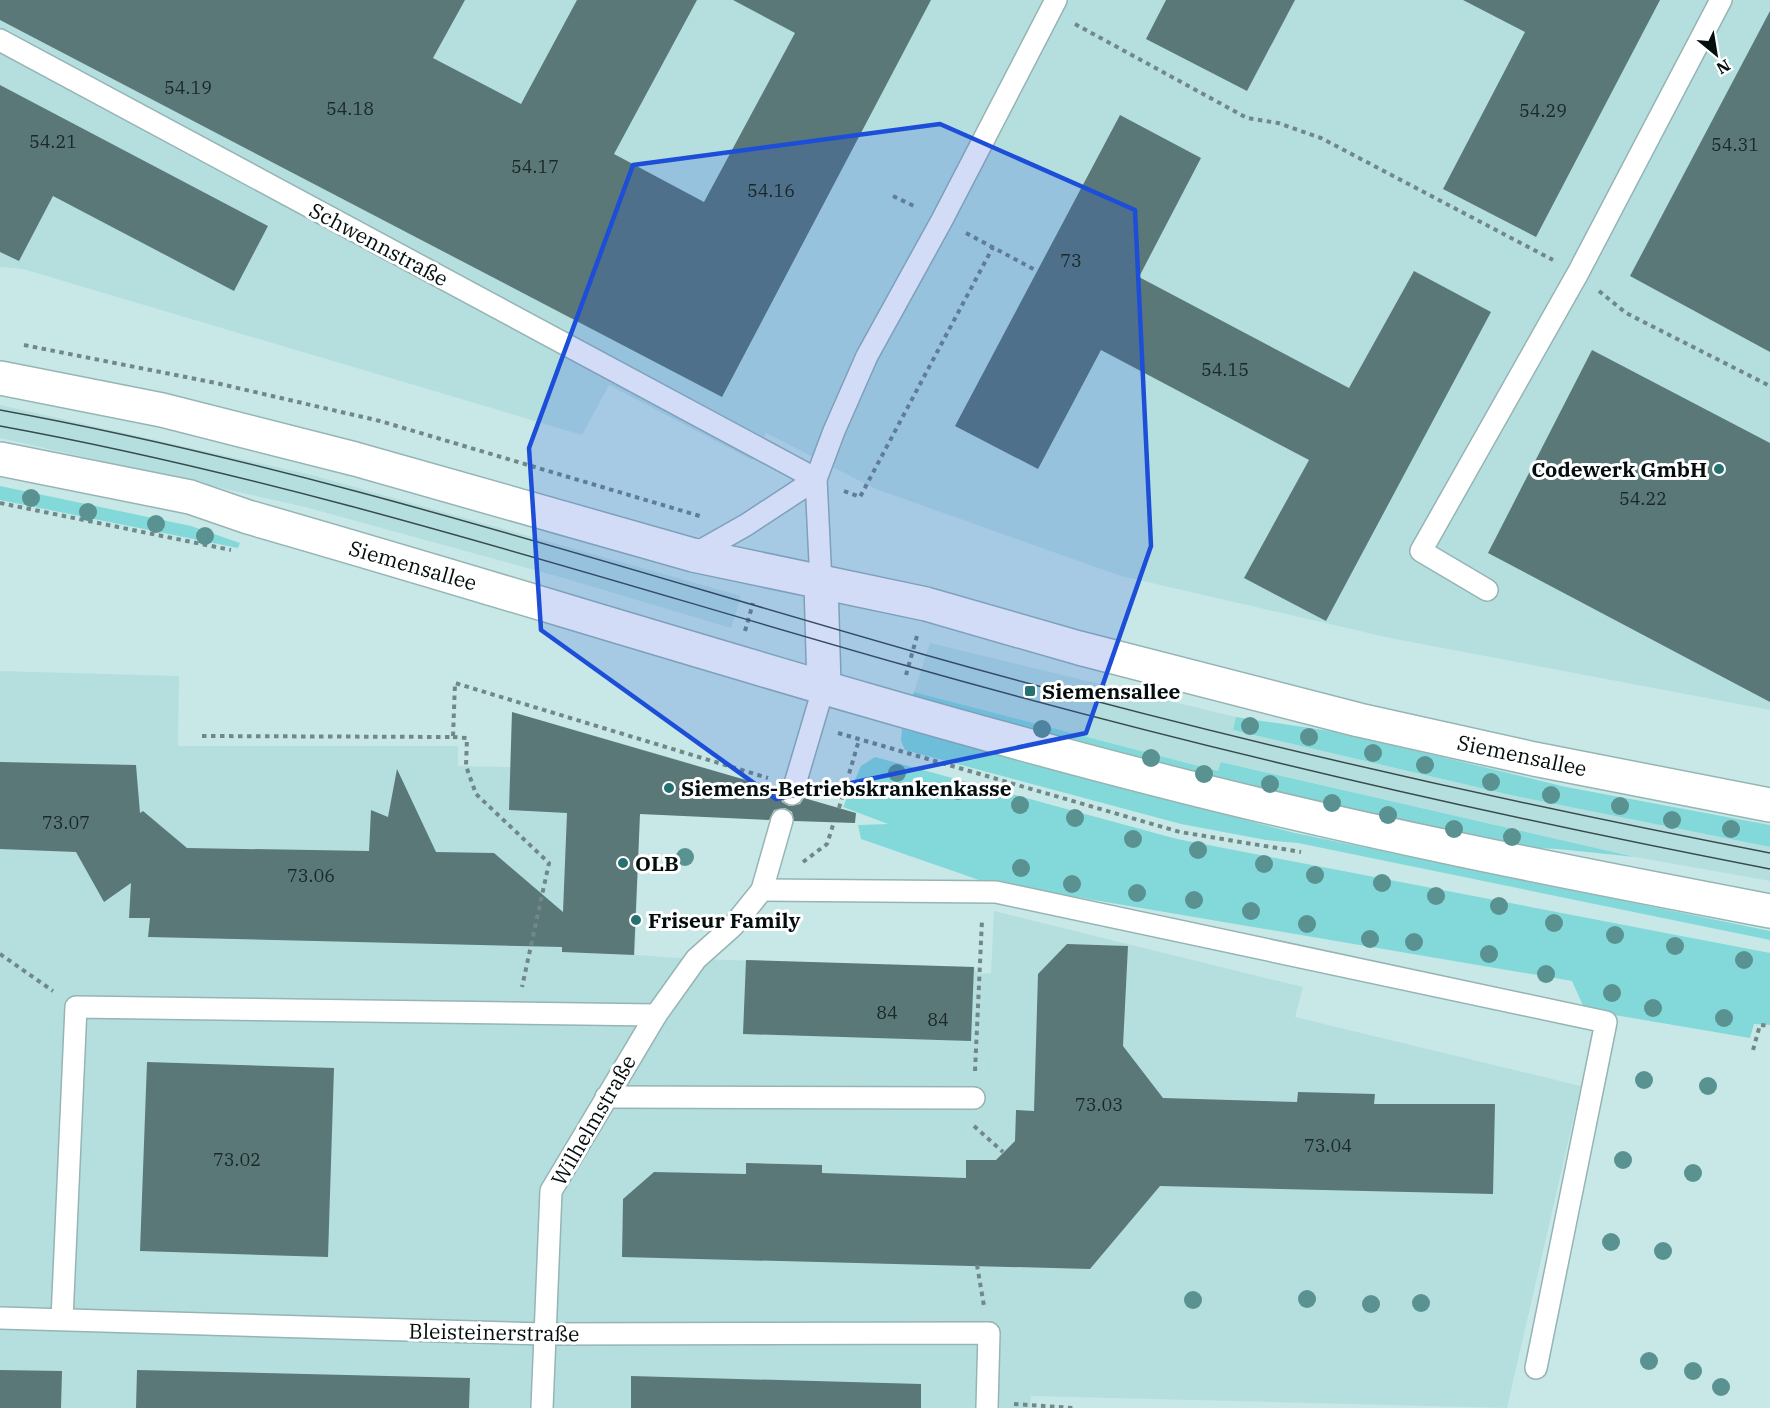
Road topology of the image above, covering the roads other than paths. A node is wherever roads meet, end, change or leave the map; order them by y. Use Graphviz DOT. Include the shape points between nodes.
graph roads {
  1 [pos="1721,0"];
  2 [pos="1053,5"];
  3 [pos="0,40"];
  4 [pos="0,378"];
  5 [pos="0,459"];
  6 [pos="816,479"];
  7 [pos="693,555"];
  8 [pos="821,583"];
  9 [pos="1487,590"];
  10 [pos="824,686"];
  11 [pos="794,790"];
  12 [pos="1770,805"];
  13 [pos="782,820"];
  14 [pos="762,890"];
  15 [pos="1770,911"];
  16 [pos="656,1015"];
  17 [pos="606,1097"];
  18 [pos="974,1098"];
  19 [pos="0,1318"];
  20 [pos="62,1319"];
  21 [pos="544,1334"];
  22 [pos="1536,1368"];
  23 [pos="543,1408"];
  24 [pos="987,1408"];
  1 -- 9 [label="lane" via="1578,273 1421,551"];
  2 -- 6 [label="lane" via="867,356"];
  3 -- 6 [label="lane, Schwennstraße"];
  4 -- 7 [label="main road, Siemensallee" via="162,410 355,459"];
  5 -- 10 [label="main road, Siemensallee" via="190,498"];
  6 -- 7 [label="lane"];
  6 -- 8 [label="lane"];
  7 -- 8 [label="main road, Siemensallee"];
  8 -- 10 [label="main road"];
  8 -- 12 [label="main road, Siemensallee" via="926,604 1359,720"];
  10 -- 11 [label="lane"];
  10 -- 15 [label="main road, Siemensallee" via="1159,780 1428,844"];
  13 -- 14 [label="lane"];
  14 -- 16 [label="lane, Wilhelmstraße" via="733,926 696,959"];
  14 -- 22 [label="lane" via="990,892 1606,1022"];
  16 -- 17 [label="lane, Wilhelmstraße"];
  16 -- 20 [label="lane" via="76,1007"];
  17 -- 18 [label="lane"];
  17 -- 21 [label="lane, Wilhelmstraße" via="551,1191"];
  19 -- 20 [label="lane, Bleisteinerstraße"];
  20 -- 21 [label="lane, Bleisteinerstraße"];
  21 -- 23 [label="lane, Wilhelmstraße"];
  21 -- 24 [label="lane, Bleisteinerstraße" via="988,1333"];
}
